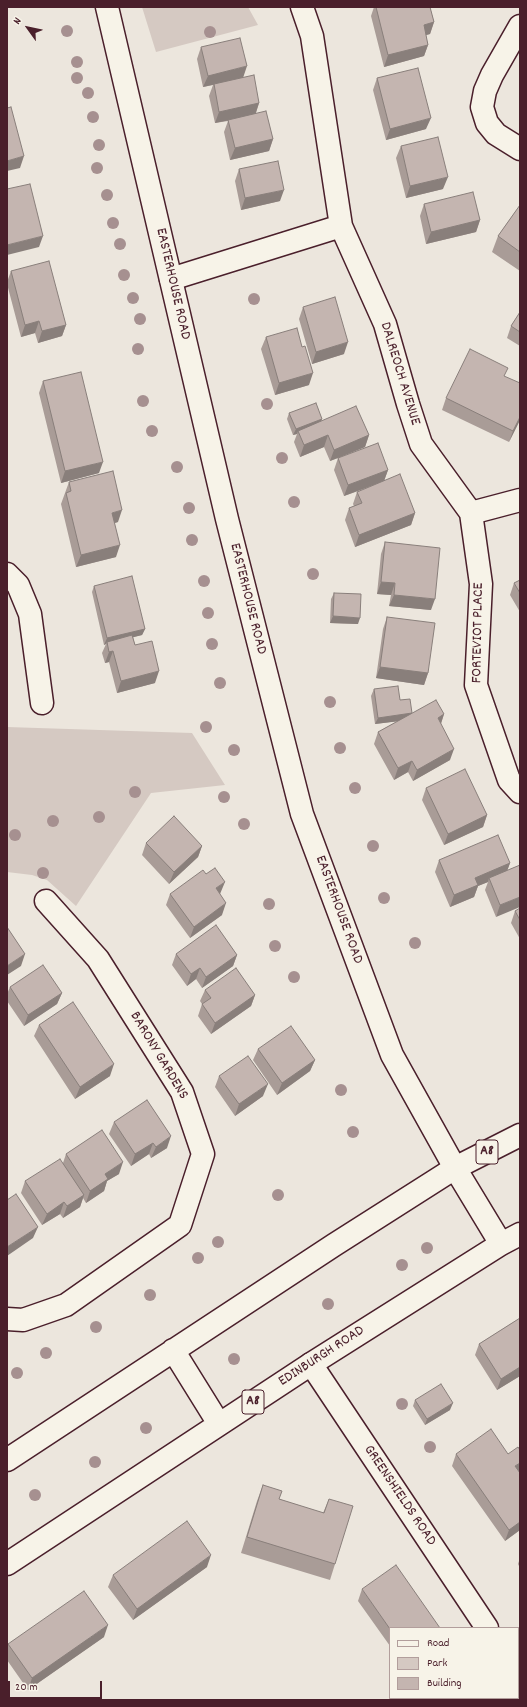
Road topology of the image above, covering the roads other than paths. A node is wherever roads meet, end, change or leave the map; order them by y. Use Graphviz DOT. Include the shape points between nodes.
graph roads {
  1 [pos="107,7"];
  2 [pos="302,7"];
  3 [pos="520,26"];
  4 [pos="520,149"];
  5 [pos="341,226"];
  6 [pos="171,279"];
  7 [pos="520,500"];
  8 [pos="471,513"];
  9 [pos="7,574"];
  10 [pos="42,703"];
  11 [pos="520,792"];
  12 [pos="46,901"];
  13 [pos="520,1135"];
  14 [pos="455,1168"];
  15 [pos="511,1239"];
  16 [pos="7,1319"];
  17 [pos="173,1350"];
  18 [pos="311,1364"];
  19 [pos="219,1424"];
  20 [pos="7,1460"];
  21 [pos="7,1564"];
  22 [pos="486,1627"];
  1 -- 6 [label="street, EASTERHOUSE ROAD"];
  2 -- 5 [label="street, DALREOCH AVENUE" via="312,36"];
  3 -- 4 [label="street" via="492,75 482,107 487,123 496,134"];
  5 -- 6 [label="street"];
  5 -- 8 [label="street, DALREOCH AVENUE" via="385,324 421,444"];
  6 -- 14 [label="street, EASTERHOUSE ROAD" via="227,519 302,814 392,1054"];
  7 -- 8 [label="street"];
  8 -- 11 [label="street, FORTEVIOT PLACE" via="481,584 476,685 509,780"];
  9 -- 10 [label="street" via="18,585 30,614"];
  12 -- 16 [label="street, BARONY GARDENS" via="98,959 182,1092 204,1154 180,1225 66,1306 23,1320"];
  13 -- 14 [label="street, A8"];
  14 -- 15 [label="street, A8"];
  14 -- 17 [label="street, A8"];
  15 -- 18 [label="street, EDINBURGH ROAD / A8"];
  17 -- 19 [label="street"];
  17 -- 20 [label="street, A8"];
  18 -- 19 [label="street, EDINBURGH ROAD / A8"];
  18 -- 22 [label="street, GREENSHIELDS ROAD"];
  19 -- 21 [label="street, EDINBURGH ROAD / A8"];
}
